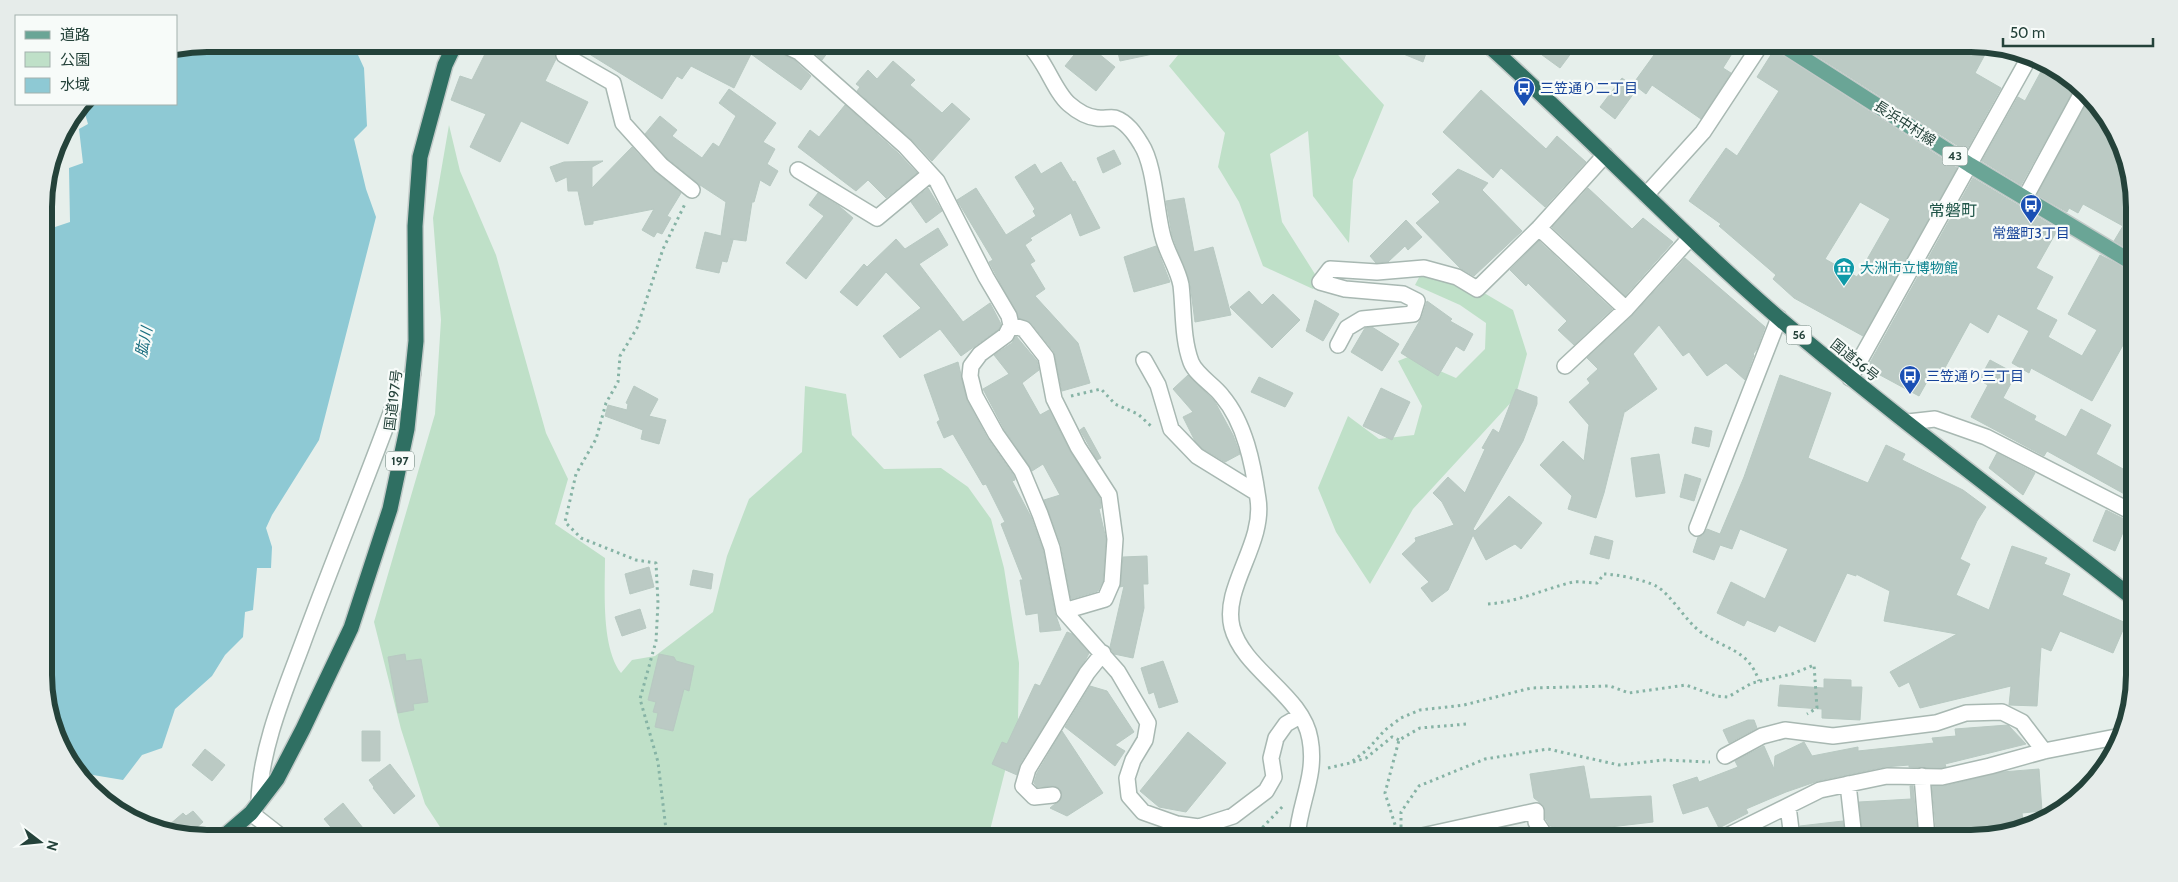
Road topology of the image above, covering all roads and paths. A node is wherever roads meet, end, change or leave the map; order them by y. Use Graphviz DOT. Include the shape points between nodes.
graph roads {
  1 [pos="1497,52"];
  2 [pos="1756,52"];
  3 [pos="1794,52"];
  4 [pos="451,53"];
  5 [pos="565,53"];
  6 [pos="800,53"];
  7 [pos="1037,53"];
  8 [pos="2026,63"];
  9 [pos="2079,97"];
  10 [pos="1605,155"];
  11 [pos="1970,165"];
  12 [pos="798,170"];
  13 [pos="930,174"];
  14 [pos="692,190"];
  15 [pos="1646,195"];
  16 [pos="2024,198"];
  17 [pos="1540,228"];
  18 [pos="1690,238"];
  19 [pos="2126,259"];
  20 [pos="1626,309"];
  21 [pos="1779,318"];
  22 [pos="1011,325"];
  23 [pos="1338,345"];
  24 [pos="1144,360"];
  25 [pos="1565,366"];
  26 [pos="413,373"];
  27 [pos="1850,378"];
  28 [pos="1054,399"];
  29 [pos="1908,422"];
  30 [pos="1156,432"];
  31 [pos="1257,493"];
  32 [pos="2126,509"];
  33 [pos="1697,528"];
  34 [pos="2126,592"];
  35 [pos="1488,604"];
  36 [pos="1064,611"];
  37 [pos="1104,653"];
  38 [pos="1759,681"];
  39 [pos="1300,716"];
  40 [pos="1468,724"];
  41 [pos="1786,730"];
  42 [pos="2111,738"];
  43 [pos="1399,740"];
  44 [pos="2044,751"];
  45 [pos="1725,756"];
  46 [pos="1350,763"];
  47 [pos="1312,770"];
  48 [pos="1922,776"];
  49 [pos="1848,784"];
  50 [pos="1053,795"];
  51 [pos="1285,803"];
  52 [pos="1788,806"];
  53 [pos="255,807"];
  54 [pos="1260,829"];
  55 [pos="1298,829"];
  56 [pos="1397,829"];
  57 [pos="1400,829"];
  58 [pos="1453,829"];
  59 [pos="1541,829"];
  60 [pos="1741,829"];
  61 [pos="1791,829"];
  62 [pos="1853,829"];
  63 [pos="1926,829"];
  64 [pos="231,830"];
  65 [pos="276,830"];
  66 [pos="666,830"];
  1 -- 10 [label="highway, 国道56号 / 56"];
  2 -- 15 [label="street" via="1703,132"];
  3 -- 11 [label="main road, 長浜中村線 / 43"];
  4 -- 26 [label="highway, 国道197号 / 197" via="420,156 415,226 416,341"];
  5 -- 14 [label="street" via="564,56 613,83 623,123 661,165"];
  6 -- 13 [label="street" via="905,146"];
  7 -- 31 [label="street" via="1067,102 1086,115 1115,118 1131,129 1143,147 1159,206 1163,236 1180,282 1192,364 1223,396 1240,426"];
  8 -- 11 [label="street"];
  9 -- 16 [label="street"];
  10 -- 15 [label="highway, 国道56号 / 56"];
  10 -- 17 [label="street"];
  11 -- 16 [label="main road, 長浜中村線 / 43"];
  11 -- 27 [label="street"];
  12 -- 13 [label="street" via="877,218"];
  13 -- 22 [label="street" via="938,181"];
  14 -- 66 [label="path" via="663,249 637,328 620,356 618,382 606,403 596,439 576,474 565,522 581,538 636,560 656,563 656,641 640,699 658,762"];
  15 -- 18 [label="highway, 国道56号 / 56"];
  16 -- 19 [label="main road, 長浜中村線 / 43"];
  17 -- 20 [label="street"];
  17 -- 23 [label="street" via="1477,289 1457,277 1424,268 1377,272 1330,269 1320,282 1345,289 1403,294 1417,302 1414,314 1362,319 1347,328"];
  18 -- 20 [label="street"];
  18 -- 21 [label="highway, 国道56号 / 56"];
  20 -- 25 [label="street"];
  21 -- 27 [label="highway, 国道56号 / 56"];
  21 -- 33 [label="street"];
  22 -- 28 [label="street" via="1024,329 1046,357"];
  22 -- 36 [label="street" via="1006,335 980,354 971,366 970,376 975,396 1022,471 1040,514 1052,548"];
  24 -- 31 [label="street" via="1158,385 1171,430 1198,456"];
  26 -- 53 [label="street" via="392,410 294,668 265,755"];
  26 -- 53 [label="highway, 国道197号 / 197" via="407,429 390,509 351,628 277,779"];
  27 -- 29 [label="highway, 国道56号 / 56"];
  28 -- 30 [label="path" via="1102,389 1115,404 1138,414"];
  28 -- 36 [label="street" via="1078,447 1109,495 1115,539 1112,583 1104,598"];
  29 -- 32 [label="street" via="1935,419 1986,437"];
  29 -- 34 [label="highway, 国道56号 / 56"];
  31 -- 39 [label="street" via="1258,531 1232,600 1232,626 1241,649 1284,694"];
  35 -- 38 [label="path" via="1511,602 1574,582 1596,583 1604,574 1633,579 1657,586 1703,633 1738,652 1755,668"];
  36 -- 37 [label="street"];
  37 -- 39 [label="street" via="1148,722 1145,740 1127,778 1129,796 1143,812 1177,824 1199,827 1233,816 1266,791 1274,777 1271,758 1276,738 1286,724"];
  37 -- 50 [label="street" via="1087,673 1028,769 1023,786 1034,797"];
  38 -- 41 [label="path" via="1814,665 1817,708 1789,724"];
  38 -- 46 [label="path" via="1728,696 1716,696 1686,685 1629,693 1610,686 1531,688 1464,705 1420,710 1385,730"];
  39 -- 47 [label="street" via="1310,736"];
  40 -- 43 [label="path" via="1420,728"];
  41 -- 44 [label="street" via="1833,736 1936,723 1966,713 2002,712 2022,722"];
  41 -- 45 [label="street" via="1762,736"];
  42 -- 44 [label="street"];
  43 -- 46 [label="path" via="1392,737 1366,758"];
  43 -- 56 [label="path" via="1385,792"];
  44 -- 48 [label="street" via="1942,776"];
  45 -- 57 [label="path" via="1709,763 1663,760 1619,765 1548,749 1486,759 1419,786 1401,812"];
  46 -- 47 [label="path"];
  47 -- 55 [label="street"];
  48 -- 49 [label="street" via="1887,776"];
  48 -- 63 [label="street"];
  49 -- 52 [label="street" via="1820,790"];
  49 -- 62 [label="street"];
  51 -- 54 [label="path" via="1277,815"];
  52 -- 60 [label="street"];
  52 -- 61 [label="street"];
  53 -- 64 [label="highway, 国道197号 / 197"];
  53 -- 65 [label="street"];
  58 -- 59 [label="street" via="1536,811 1536,822"];
}
